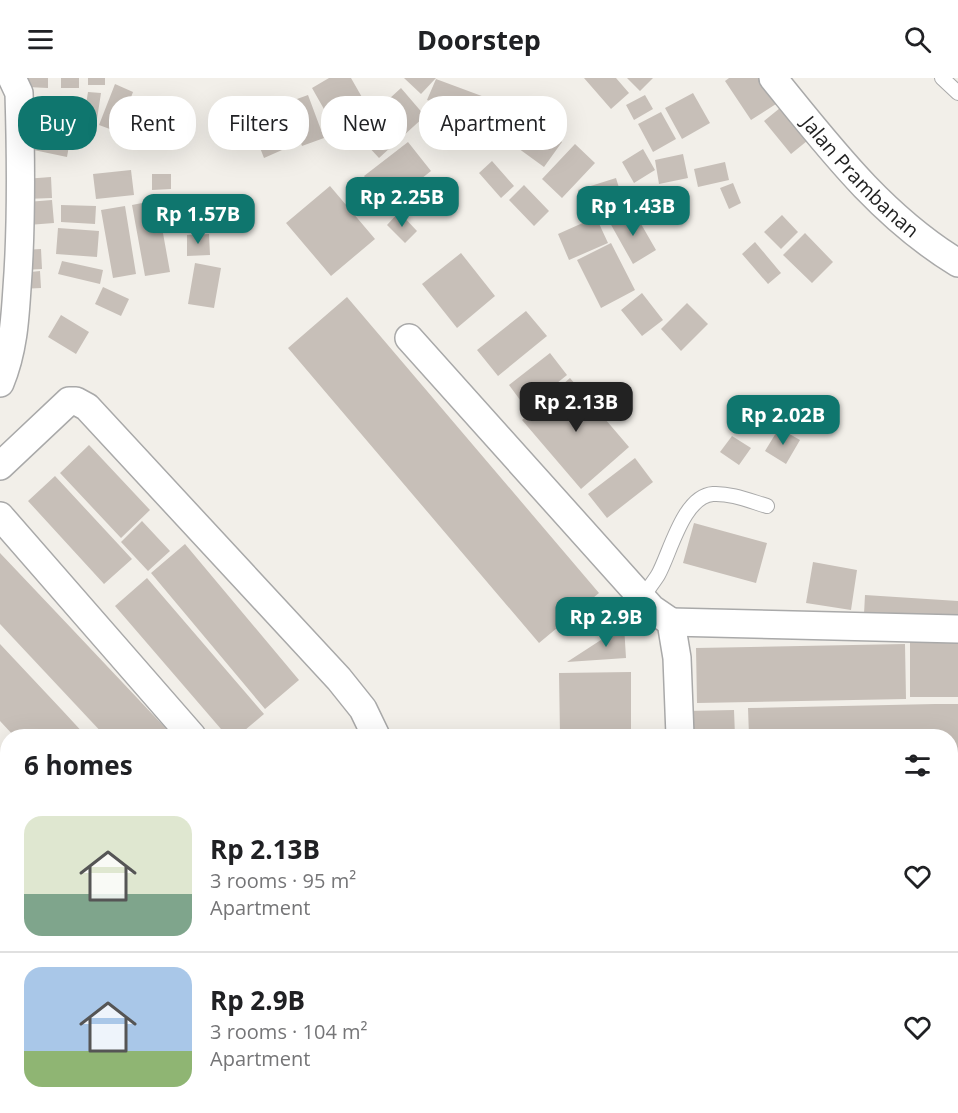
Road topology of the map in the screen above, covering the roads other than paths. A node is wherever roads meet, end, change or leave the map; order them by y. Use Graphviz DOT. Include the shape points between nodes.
graph roads {
  1 [pos="773,78"];
  2 [pos="942,78"];
  3 [pos="18,83"];
  4 [pos="958,93"];
  5 [pos="958,262"];
  6 [pos="409,338"];
  7 [pos="0,382"];
  8 [pos="0,466"];
  9 [pos="767,506"];
  10 [pos="0,516"];
  11 [pos="642,598"];
  12 [pos="671,622"];
  13 [pos="958,629"];
  14 [pos="186,729"];
  15 [pos="373,729"];
  16 [pos="680,729"];
  1 -- 5 [label="street, Jalan Prambanan" via="847,170 899,221"];
  2 -- 4 [label="lane"];
  3 -- 7 [label="street" via="19,260 14,330 8,365"];
  6 -- 11 [label="street"];
  8 -- 15 [label="street" via="69,401 87,406 339,680 363,709"];
  9 -- 11 [label="lane" via="729,495 711,494 699,500 686,515 659,574"];
  10 -- 14 [label="street"];
  11 -- 12 [label="street"];
  12 -- 13 [label="street"];
  12 -- 16 [label="street" via="677,658"];
}
